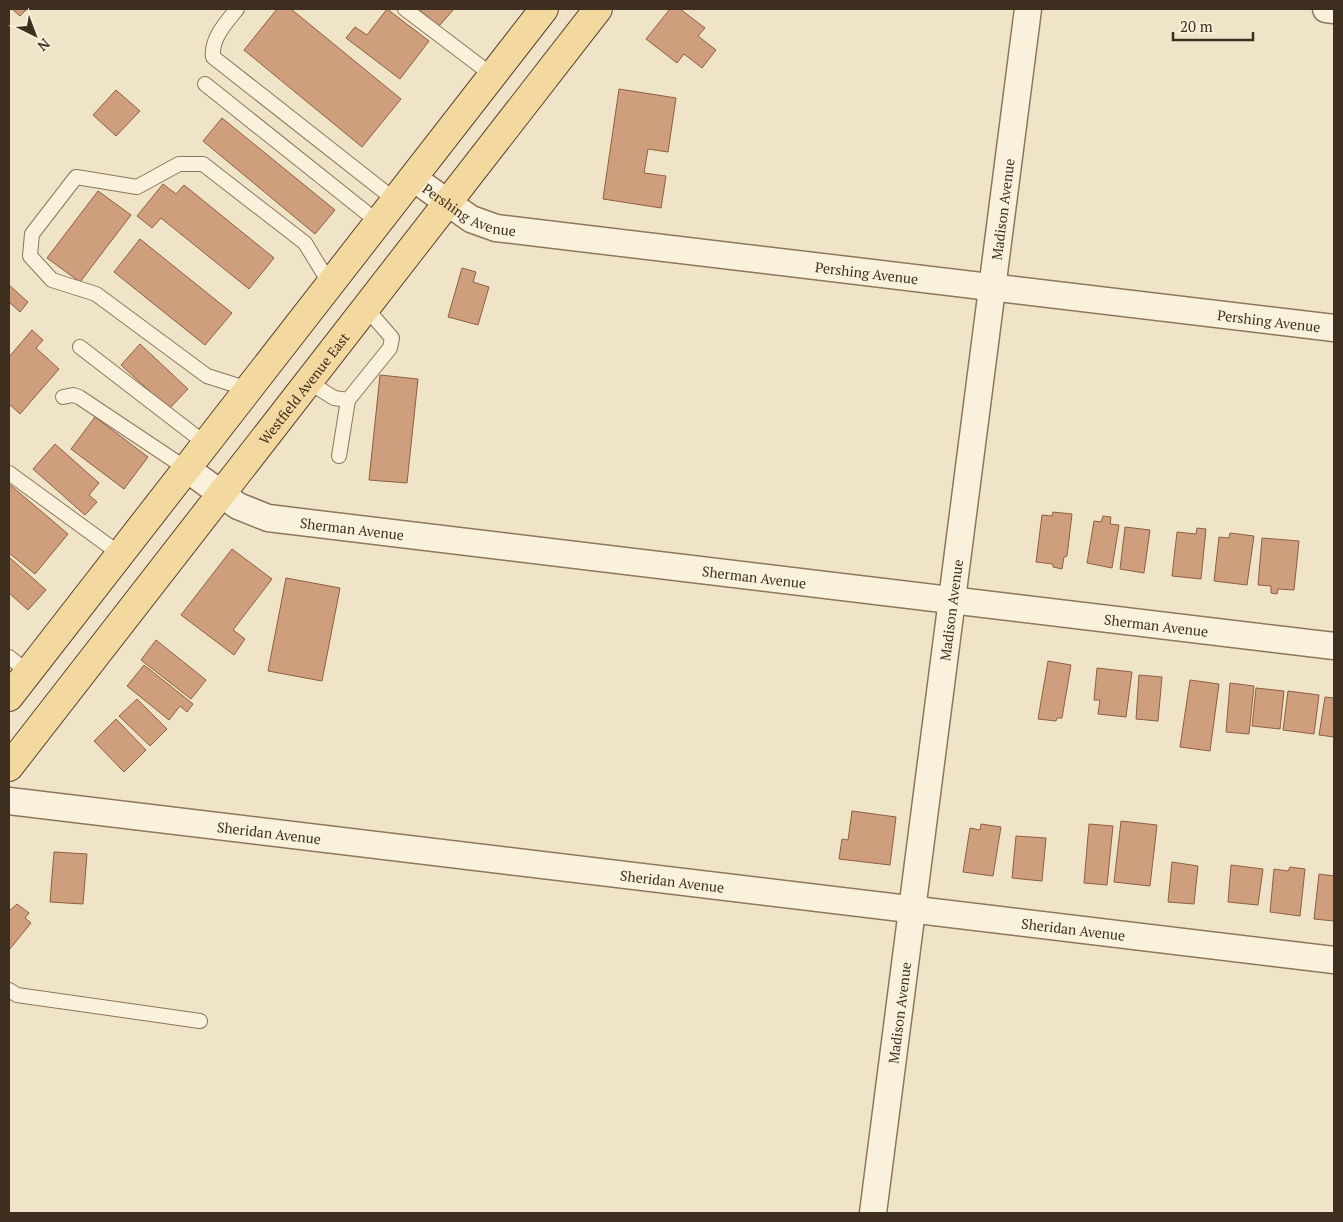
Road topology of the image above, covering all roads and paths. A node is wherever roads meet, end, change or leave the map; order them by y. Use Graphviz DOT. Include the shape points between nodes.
graph roads {
  1 [pos="237,9"];
  2 [pos="405,9"];
  3 [pos="598,9"];
  4 [pos="1028,9"];
  5 [pos="1326,9"];
  6 [pos="1334,10"];
  7 [pos="535,12"];
  8 [pos="492,75"];
  9 [pos="204,84"];
  10 [pos="413,178"];
  11 [pos="395,200"];
  12 [pos="447,204"];
  13 [pos="378,222"];
  14 [pos="330,284"];
  15 [pos="992,287"];
  16 [pos="366,308"];
  17 [pos="1334,328"];
  18 [pos="80,347"];
  19 [pos="308,382"];
  20 [pos="248,389"];
  21 [pos="62,397"];
  22 [pos="348,400"];
  23 [pos="206,444"];
  24 [pos="338,456"];
  25 [pos="187,468"];
  26 [pos="9,474"];
  27 [pos="222,494"];
  28 [pos="120,554"];
  29 [pos="952,599"];
  30 [pos="1334,646"];
  31 [pos="19,665"];
  32 [pos="9,697"];
  33 [pos="9,766"];
  34 [pos="9,801"];
  35 [pos="912,910"];
  36 [pos="1334,960"];
  37 [pos="9,990"];
  38 [pos="200,1022"];
  39 [pos="873,1213"];
  1 -- 11 [label="lane" via="212,47 213,57"];
  2 -- 8 [label="lane"];
  3 -- 12 [label="main road, Westfield Avenue East"];
  4 -- 15 [label="street, Madison Avenue"];
  5 -- 6 [label="street"];
  7 -- 8 [label="main road"];
  8 -- 10 [label="main road"];
  9 -- 13 [label="lane"];
  10 -- 11 [label="main road"];
  10 -- 12 [label="street, Pershing Avenue"];
  11 -- 13 [label="main road"];
  12 -- 15 [label="street, Pershing Avenue" via="471,219 496,228"];
  12 -- 16 [label="main road, Westfield Avenue East"];
  13 -- 14 [label="main road"];
  14 -- 20 [label="main road"];
  14 -- 20 [label="lane" via="305,243 202,164 179,164 136,187 76,177 32,234 30,256 52,280 96,294 206,376"];
  15 -- 17 [label="street, Pershing Avenue"];
  15 -- 29 [label="street, Madison Avenue"];
  16 -- 19 [label="main road, Westfield Avenue East"];
  16 -- 22 [label="lane" via="392,338 390,348"];
  18 -- 23 [label="lane"];
  19 -- 22 [label="lane" via="334,398"];
  19 -- 27 [label="main road, Westfield Avenue East"];
  20 -- 23 [label="main road"];
  21 -- 25 [label="lane" via="79,397"];
  22 -- 24 [label="lane"];
  23 -- 25 [label="main road"];
  25 -- 27 [label="street, Sherman Avenue"];
  25 -- 28 [label="main road"];
  26 -- 28 [label="lane"];
  27 -- 29 [label="street, Sherman Avenue" via="238,506 268,518"];
  27 -- 33 [label="main road, Westfield Avenue East"];
  28 -- 31 [label="main road"];
  29 -- 30 [label="street, Sherman Avenue"];
  29 -- 35 [label="street, Madison Avenue"];
  31 -- 32 [label="main road"];
  34 -- 35 [label="street, Sheridan Avenue"];
  35 -- 36 [label="street, Sheridan Avenue"];
  35 -- 39 [label="street, Madison Avenue"];
  37 -- 38 [label="lane" via="17,995"];
}
